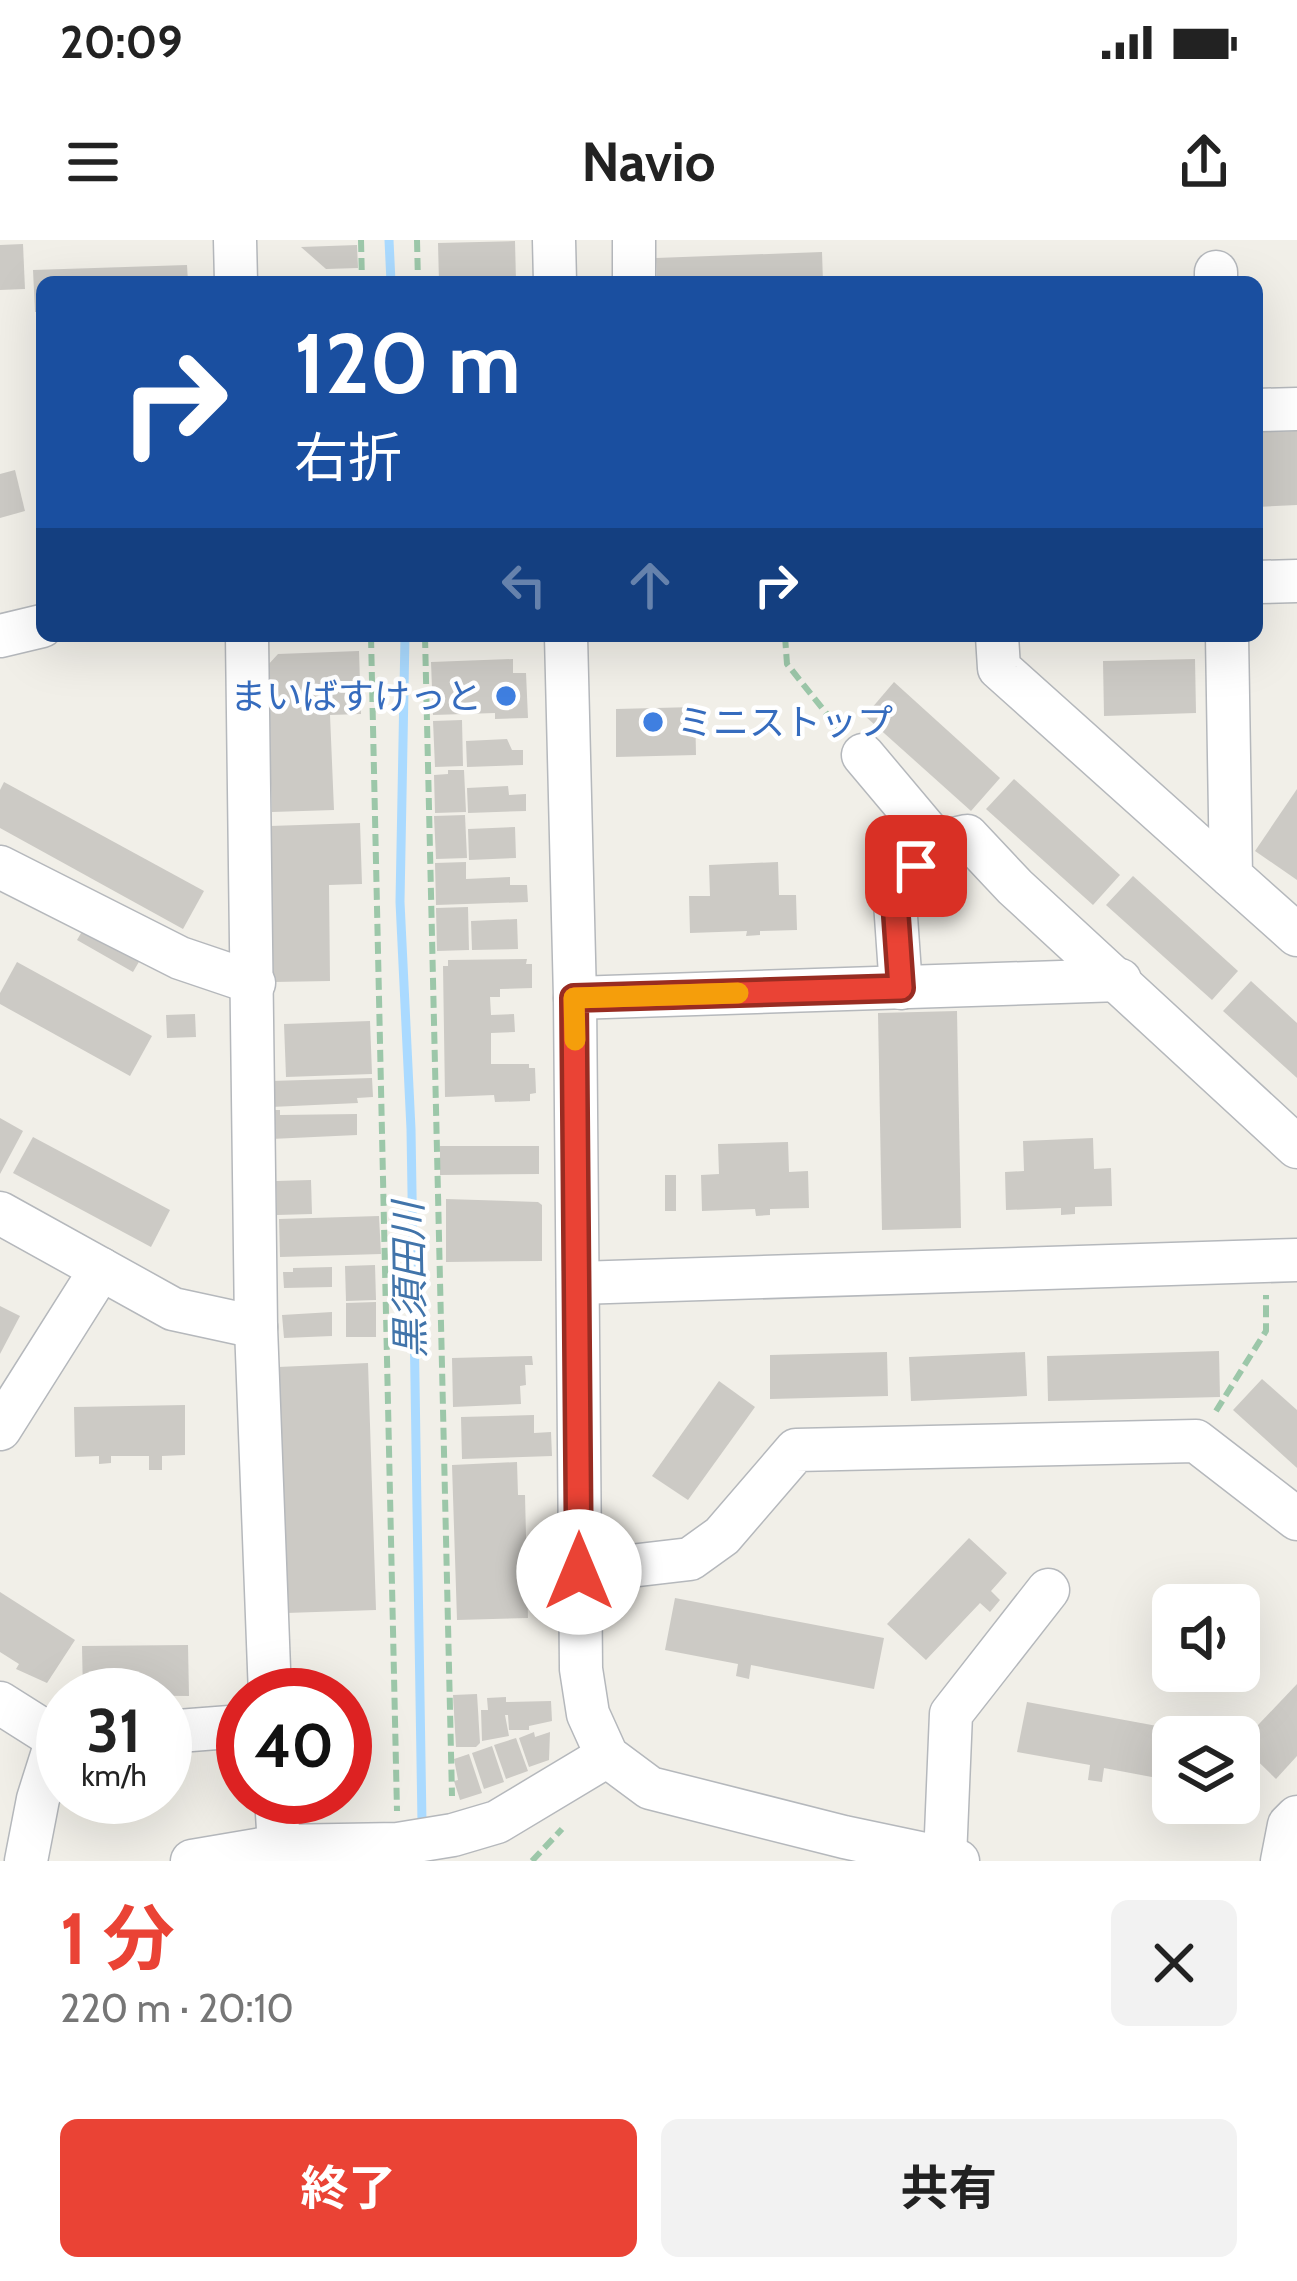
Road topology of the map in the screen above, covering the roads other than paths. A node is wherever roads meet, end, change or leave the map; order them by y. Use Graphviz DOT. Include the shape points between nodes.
graph roads {
  1 [pos="235,240"];
  2 [pos="554,240"];
  3 [pos="634,240"];
  4 [pos="236,276"];
  5 [pos="555,276"];
  6 [pos="634,276"];
  7 [pos="1297,409"];
  8 [pos="1263,410"];
  9 [pos="1297,581"];
  10 [pos="1263,582"];
  11 [pos="36,627"];
  12 [pos="0,636"];
  13 [pos="247,642"];
  14 [pos="566,642"];
  15 [pos="998,642"];
  16 [pos="1227,642"];
  17 [pos="863,755"];
  18 [pos="937,843"];
  19 [pos="0,867"];
  20 [pos="1231,876"];
  21 [pos="1297,935"];
  22 [pos="1120,980"];
  23 [pos="254,982"];
  24 [pos="901,988"];
  25 [pos="574,998"];
  26 [pos="1297,1148"];
  27 [pos="0,1213"];
  28 [pos="1281,1261"];
  29 [pos="100,1269"];
  30 [pos="578,1283"];
  31 [pos="256,1328"];
  32 [pos="11,1385"];
  33 [pos="0,1429"];
  34 [pos="1297,1519"];
  35 [pos="579,1572"];
  36 [pos="1048,1590"];
  37 [pos="269,1668"];
  38 [pos="0,1703"];
  39 [pos="36,1724"];
  40 [pos="607,1756"];
  41 [pos="36,1808"];
  42 [pos="1297,1816"];
  43 [pos="277,1824"];
  44 [pos="810,1845"];
  45 [pos="279,1846"];
  46 [pos="952,1859"];
  47 [pos="26,1861"];
  48 [pos="192,1861"];
  49 [pos="1282,1861"];
  1 -- 4 [label="street"];
  2 -- 5 [label="street"];
  3 -- 6 [label="street"];
  7 -- 8 [label="street"];
  9 -- 10 [label="street"];
  11 -- 12 [label="street"];
  13 -- 23 [label="street"];
  14 -- 25 [label="street"];
  15 -- 20 [label="street" via="998,668"];
  16 -- 20 [label="street"];
  17 -- 18 [label="street"];
  18 -- 22 [label="street" via="967,836"];
  18 -- 24 [label="street" via="894,888"];
  19 -- 23 [label="street" via="180,958"];
  20 -- 21 [label="street"];
  22 -- 24 [label="street"];
  22 -- 26 [label="street"];
  23 -- 31 [label="street"];
  24 -- 25 [label="street"];
  25 -- 30 [label="street"];
  27 -- 29 [label="street"];
  28 -- 30 [label="street"];
  29 -- 31 [label="street" via="173,1309"];
  29 -- 32 [label="street"];
  30 -- 35 [label="street"];
  31 -- 37 [label="street"];
  32 -- 33 [label="street"];
  34 -- 35 [label="street" via="1196,1441 796,1450 722,1536 690,1558"];
  35 -- 40 [label="street" via="581,1669 588,1714"];
  36 -- 46 [label="street" via="950,1714"];
  38 -- 39 [label="street"];
  40 -- 44 [label="street" via="650,1788"];
  40 -- 45 [label="street" via="497,1822 453,1835"];
  41 -- 47 [label="street"];
  42 -- 49 [label="street"];
  43 -- 45 [label="street"];
  44 -- 46 [label="street"];
  45 -- 48 [label="street"];
}
